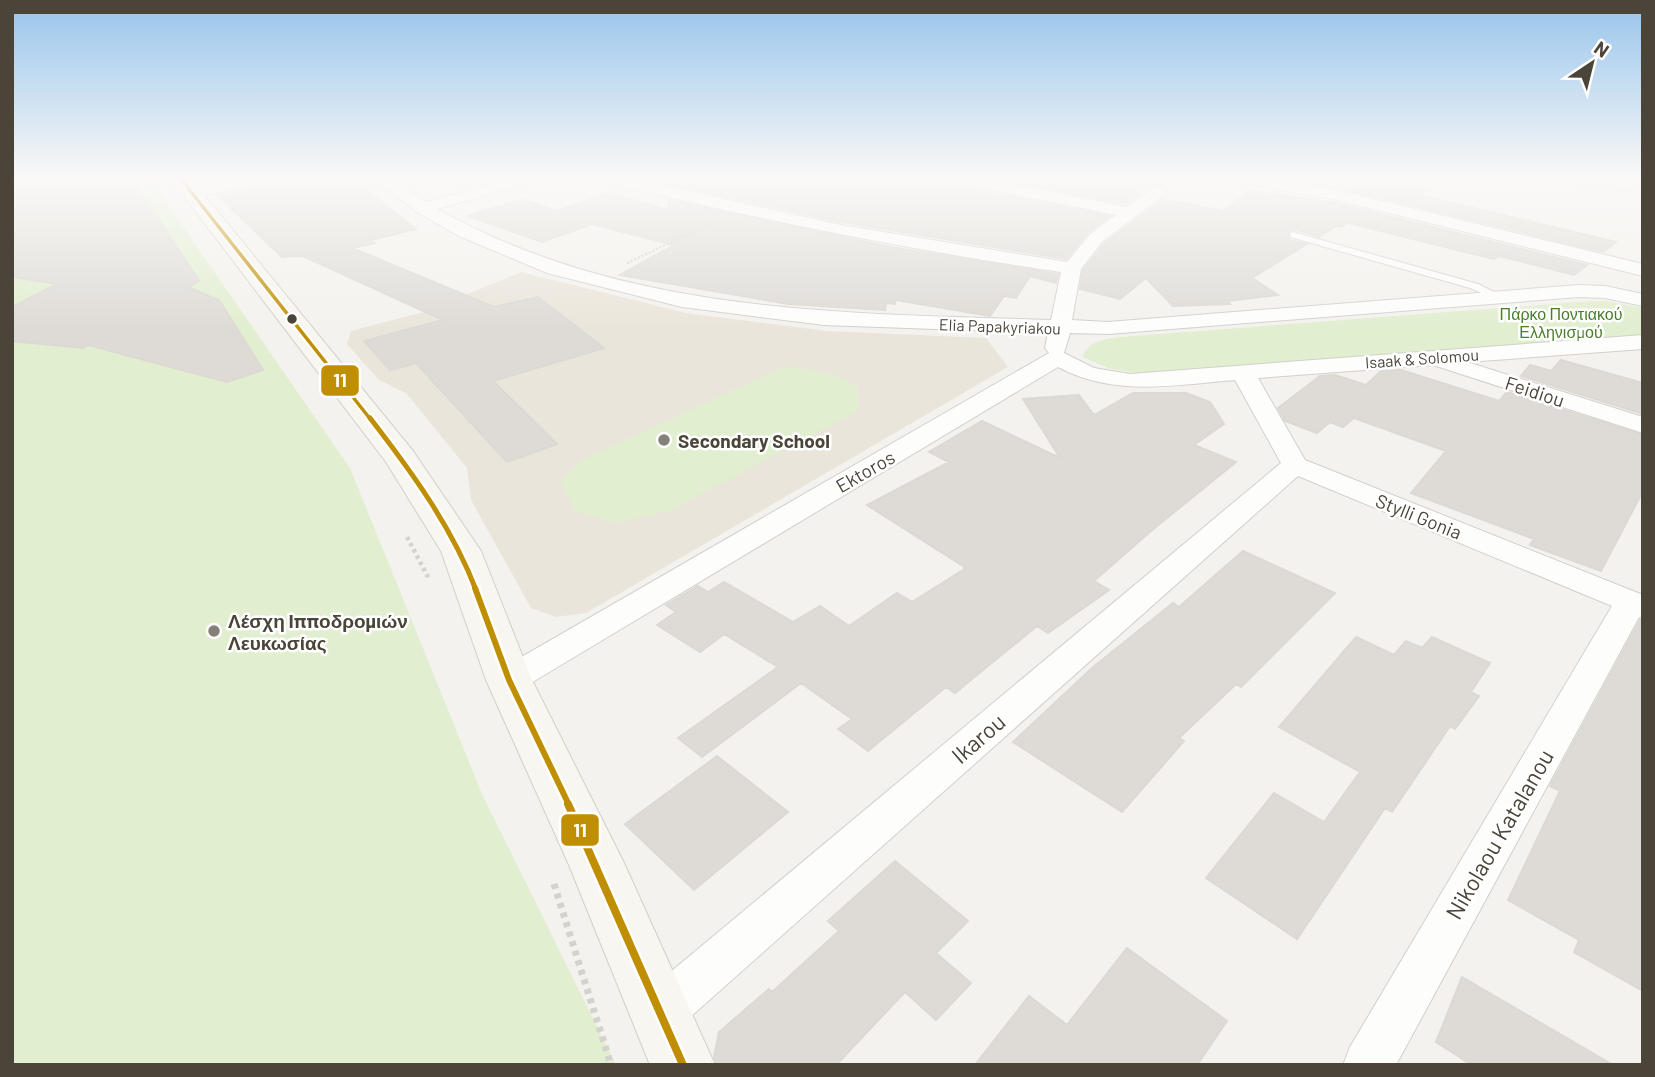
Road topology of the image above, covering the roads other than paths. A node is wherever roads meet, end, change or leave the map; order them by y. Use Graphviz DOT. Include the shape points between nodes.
graph roads {
  1 [pos="221,229"];
  2 [pos="460,229"];
  3 [pos="841,229"];
  4 [pos="1106,229"];
  5 [pos="1476,229"];
  6 [pos="1293,235"];
  7 [pos="1072,268"];
  8 [pos="1643,270"];
  9 [pos="1499,297"];
  10 [pos="1643,300"];
  11 [pos="1062,328"];
  12 [pos="1643,342"];
  13 [pos="1602,345"];
  14 [pos="1427,357"];
  15 [pos="1643,357"];
  16 [pos="1057,358"];
  17 [pos="1242,372"];
  18 [pos="1643,425"];
  19 [pos="1295,465"];
  20 [pos="1637,605"];
  21 [pos="509,680"];
  22 [pos="672,1038"];
  23 [pos="1368,1065"];
  1 -- 21 [label="main road" via="401,458 461,551"];
  2 -- 11 [label="street, Elia Papakyriakou" via="543,265 682,301 865,322"];
  3 -- 7 [label="street"];
  4 -- 7 [label="street"];
  5 -- 8 [label="street"];
  6 -- 9 [label="lane"];
  7 -- 11 [label="street"];
  9 -- 10 [label="street, Elia Papakyriakou" via="1590,291"];
  9 -- 11 [label="street, Elia Papakyriakou" via="1181,324"];
  11 -- 16 [label="street"];
  12 -- 13 [label="street, Isaak & Solomou"];
  13 -- 14 [label="street, Isaak & Solomou"];
  13 -- 15 [label="street"];
  14 -- 17 [label="street, Isaak & Solomou"];
  14 -- 18 [label="street, Feidiou"];
  16 -- 17 [label="street" via="1088,374 1130,381"];
  16 -- 21 [label="street, Ektoros"];
  17 -- 19 [label="street"];
  19 -- 20 [label="street, Stylli Gonia"];
  19 -- 22 [label="street, Ikarou"];
  20 -- 23 [label="street, Nikolaou Katalanou"];
  21 -- 22 [label="main road"];
}
